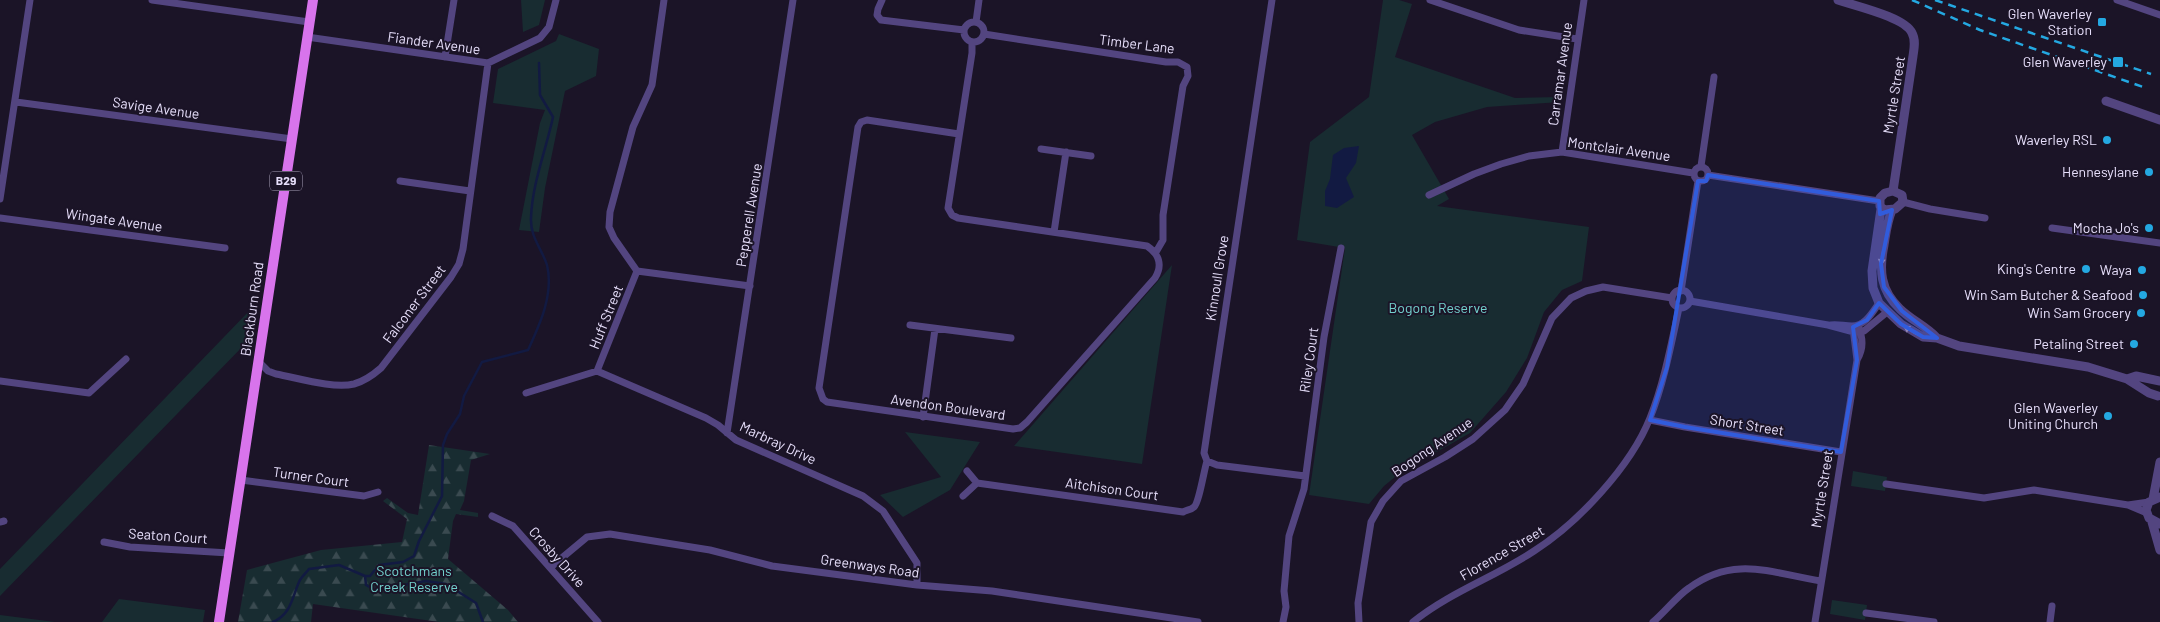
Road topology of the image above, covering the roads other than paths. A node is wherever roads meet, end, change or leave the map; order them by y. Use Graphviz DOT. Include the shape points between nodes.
graph roads {
  1 [pos="30,0"];
  2 [pos="152,0"];
  3 [pos="313,0"];
  4 [pos="454,0"];
  5 [pos="556,0"];
  6 [pos="664,0"];
  7 [pos="793,0"];
  8 [pos="882,0"];
  9 [pos="979,0"];
  10 [pos="1272,0"];
  11 [pos="1430,0"];
  12 [pos="1584,0"];
  13 [pos="1838,0"];
  14 [pos="2117,0"];
  15 [pos="2160,15"];
  16 [pos="309,22"];
  17 [pos="976,22"];
  18 [pos="964,30"];
  19 [pos="984,34"];
  20 [pos="307,37"];
  21 [pos="1577,39"];
  22 [pos="972,42"];
  23 [pos="445,57"];
  24 [pos="488,63"];
  25 [pos="1714,77"];
  26 [pos="2106,100"];
  27 [pos="16,102"];
  28 [pos="2160,120"];
  29 [pos="959,134"];
  30 [pos="292,139"];
  31 [pos="1041,148"];
  32 [pos="1066,152"];
  33 [pos="1562,152"];
  34 [pos="1091,156"];
  35 [pos="1700,166"];
  36 [pos="1693,173"];
  37 [pos="1708,175"];
  38 [pos="1698,180"];
  39 [pos="400,181"];
  40 [pos="470,191"];
  41 [pos="1893,191"];
  42 [pos="1429,195"];
  43 [pos="0,199"];
  44 [pos="1903,202"];
  45 [pos="1880,205"];
  46 [pos="1892,210"];
  47 [pos="0,218"];
  48 [pos="1985,218"];
  49 [pos="2052,228"];
  50 [pos="1054,232"];
  51 [pos="2160,244"];
  52 [pos="225,248"];
  53 [pos="1341,248"];
  54 [pos="1156,252"];
  55 [pos="637,271"];
  56 [pos="750,286"];
  57 [pos="1681,291"];
  58 [pos="1672,298"];
  59 [pos="1690,301"];
  60 [pos="1879,303"];
  61 [pos="1679,308"];
  62 [pos="1887,312"];
  63 [pos="910,325"];
  64 [pos="934,329"];
  65 [pos="1856,329"];
  66 [pos="1011,338"];
  67 [pos="1937,338"];
  68 [pos="126,359"];
  69 [pos="259,362"];
  70 [pos="597,371"];
  71 [pos="2128,379"];
  72 [pos="0,381"];
  73 [pos="2160,382"];
  74 [pos="526,393"];
  75 [pos="2159,397"];
  76 [pos="923,417"];
  77 [pos="1650,420"];
  78 [pos="728,433"];
  79 [pos="1841,452"];
  80 [pos="1207,461"];
  81 [pos="2160,462"];
  82 [pos="967,471"];
  83 [pos="1305,476"];
  84 [pos="241,480"];
  85 [pos="977,483"];
  86 [pos="1886,484"];
  87 [pos="378,492"];
  88 [pos="962,496"];
  89 [pos="2154,499"];
  90 [pos="2128,505"];
  91 [pos="2147,513"];
  92 [pos="492,516"];
  93 [pos="2156,523"];
  94 [pos="104,542"];
  95 [pos="2160,550"];
  96 [pos="229,553"];
  97 [pos="551,567"];
  98 [pos="1821,580"];
  99 [pos="917,585"];
  100 [pos="2052,606"];
  101 [pos="1866,612"];
  102 [pos="219,622"];
  103 [pos="598,622"];
  104 [pos="1198,622"];
  105 [pos="1284,622"];
  106 [pos="1359,622"];
  107 [pos="1413,622"];
  108 [pos="1653,622"];
  109 [pos="1815,622"];
  110 [pos="1934,622"];
  111 [pos="2050,622"];
  1 -- 27 [label="street"];
  2 -- 16 [label="street"];
  3 -- 16 [label="main road, Blackburn Road / B29"];
  4 -- 23 [label="street"];
  5 -- 24 [label="street, Fiander Avenue" via="549,27 540,38"];
  6 -- 55 [label="street" via="652,85 633,127 610,212 609,227 614,238"];
  7 -- 56 [label="street, Pepperell Avenue"];
  8 -- 18 [label="street" via="877,15 881,20"];
  9 -- 17 [label="street"];
  10 -- 80 [label="street, Kinnoull Grove" via="1204,453"];
  11 -- 21 [label="street" via="1518,30"];
  12 -- 21 [label="street, Carramar Avenue"];
  13 -- 41 [label="street, Myrtle Street" via="1894,19 1912,32 1915,47"];
  14 -- 15 [label="street"];
  16 -- 20 [label="main road, Blackburn Road / B29"];
  17 -- 18 [label="street" via="967,24"];
  17 -- 19 [label="street" via="982,26"];
  18 -- 22 [label="street" via="966,38"];
  19 -- 22 [label="street" via="980,40"];
  19 -- 54 [label="street, Timber Lane" via="1178,62 1187,67 1163,215 1163,240"];
  20 -- 23 [label="street, Fiander Avenue"];
  20 -- 30 [label="main road, Blackburn Road / B29"];
  21 -- 33 [label="street, Carramar Avenue"];
  22 -- 29 [label="street"];
  23 -- 24 [label="street, Fiander Avenue"];
  24 -- 40 [label="street, Falconer Street"];
  25 -- 35 [label="street"];
  26 -- 28 [label="street"];
  27 -- 30 [label="street, Savige Avenue"];
  27 -- 43 [label="street"];
  29 -- 50 [label="street" via="948,208 952,215"];
  29 -- 76 [label="street, Avendon Boulevard" via="867,120 858,127 820,388 822,399 827,402"];
  30 -- 69 [label="main road, Blackburn Road / B29"];
  31 -- 32 [label="street"];
  32 -- 34 [label="street"];
  32 -- 50 [label="street"];
  33 -- 36 [label="street, Montclair Avenue"];
  33 -- 42 [label="street, Montclair Avenue" via="1501,164"];
  35 -- 36 [label="street"];
  35 -- 37 [label="street"];
  36 -- 38 [label="street"];
  37 -- 38 [label="street"];
  37 -- 45 [label="street"];
  38 -- 57 [label="street"];
  39 -- 40 [label="street"];
  40 -- 69 [label="street, Falconer Street" via="459,264 381,368 354,384 339,385 276,374"];
  41 -- 44 [label="street" via="1902,195"];
  41 -- 45 [label="street" via="1883,194"];
  44 -- 46 [label="street"];
  44 -- 48 [label="street"];
  45 -- 46 [label="street"];
  45 -- 60 [label="street" via="1872,271 1873,288"];
  46 -- 67 [label="street, one-way" via="1880,274 1887,294 1902,311"];
  47 -- 52 [label="street, Wingate Avenue"];
  49 -- 51 [label="street"];
  50 -- 54 [label="street" via="1147,246"];
  53 -- 83 [label="street, Riley Court" via="1324,338"];
  54 -- 76 [label="street, Avendon Boulevard" via="1159,271 1155,278 1020,428 1013,430"];
  55 -- 56 [label="street"];
  55 -- 70 [label="street, Huff Street"];
  56 -- 78 [label="street, Pepperell Avenue"];
  57 -- 58 [label="street"];
  57 -- 59 [label="street" via="1687,293"];
  58 -- 61 [label="street"];
  58 -- 106 [label="street, Bogong Avenue" via="1603,288 1571,298 1552,318 1523,384 1505,410 1473,438 1401,481 1383,501 1372,522 1358,603"];
  59 -- 61 [label="street" via="1687,306"];
  59 -- 65 [label="street"];
  60 -- 62 [label="street"];
  60 -- 65 [label="street"];
  61 -- 77 [label="street, Florence Street" via="1667,367"];
  62 -- 65 [label="street"];
  67 -- 62 [label="street, one-way" via="1923,337"];
  63 -- 64 [label="street"];
  64 -- 66 [label="street"];
  64 -- 76 [label="street"];
  65 -- 79 [label="street, Myrtle Street" via="1857,360"];
  67 -- 71 [label="street" via="1959,346 2079,365"];
  68 -- 72 [label="street" via="89,393"];
  69 -- 84 [label="main road, Blackburn Road / B29"];
  70 -- 74 [label="street"];
  70 -- 78 [label="street, Marbray Drive" via="706,418"];
  71 -- 73 [label="street" via="2136,376"];
  71 -- 75 [label="street"];
  73 -- 75 [label="street" via="2156,390"];
  77 -- 79 [label="street, Short Street"];
  77 -- 107 [label="street, Florence Street" via="1604,489 1565,530"];
  78 -- 99 [label="street, Marbray Drive" via="736,440 863,496 878,506 917,563"];
  79 -- 98 [label="street, Myrtle Street"];
  80 -- 83 [label="street"];
  80 -- 85 [label="street, Aitchison Court" via="1198,501 1193,508 1183,512"];
  81 -- 89 [label="street"];
  82 -- 85 [label="street"];
  83 -- 105 [label="street, Riley Court" via="1301,502 1295,511 1289,536"];
  84 -- 87 [label="street, Turner Court" via="364,496"];
  84 -- 96 [label="main road, Blackburn Road / B29"];
  85 -- 88 [label="street"];
  86 -- 90 [label="street" via="1984,498 2034,490"];
  89 -- 90 [label="street"];
  89 -- 91 [label="street"];
  90 -- 91 [label="street"];
  91 -- 93 [label="street"];
  92 -- 97 [label="street, Crosby Drive" via="513,526"];
  93 -- 95 [label="street"];
  94 -- 96 [label="street, Seaton Court" via="130,547"];
  96 -- 102 [label="main road, Blackburn Road / B29"];
  97 -- 99 [label="street, Greenways Road" via="587,536 610,534 710,550 772,566"];
  97 -- 103 [label="street, Crosby Drive"];
  98 -- 108 [label="street" via="1740,567 1721,570 1687,589"];
  98 -- 109 [label="street, Myrtle Street"];
  99 -- 104 [label="street, Greenways Road" via="992,591"];
  100 -- 111 [label="street"];
  101 -- 110 [label="street"];
}
